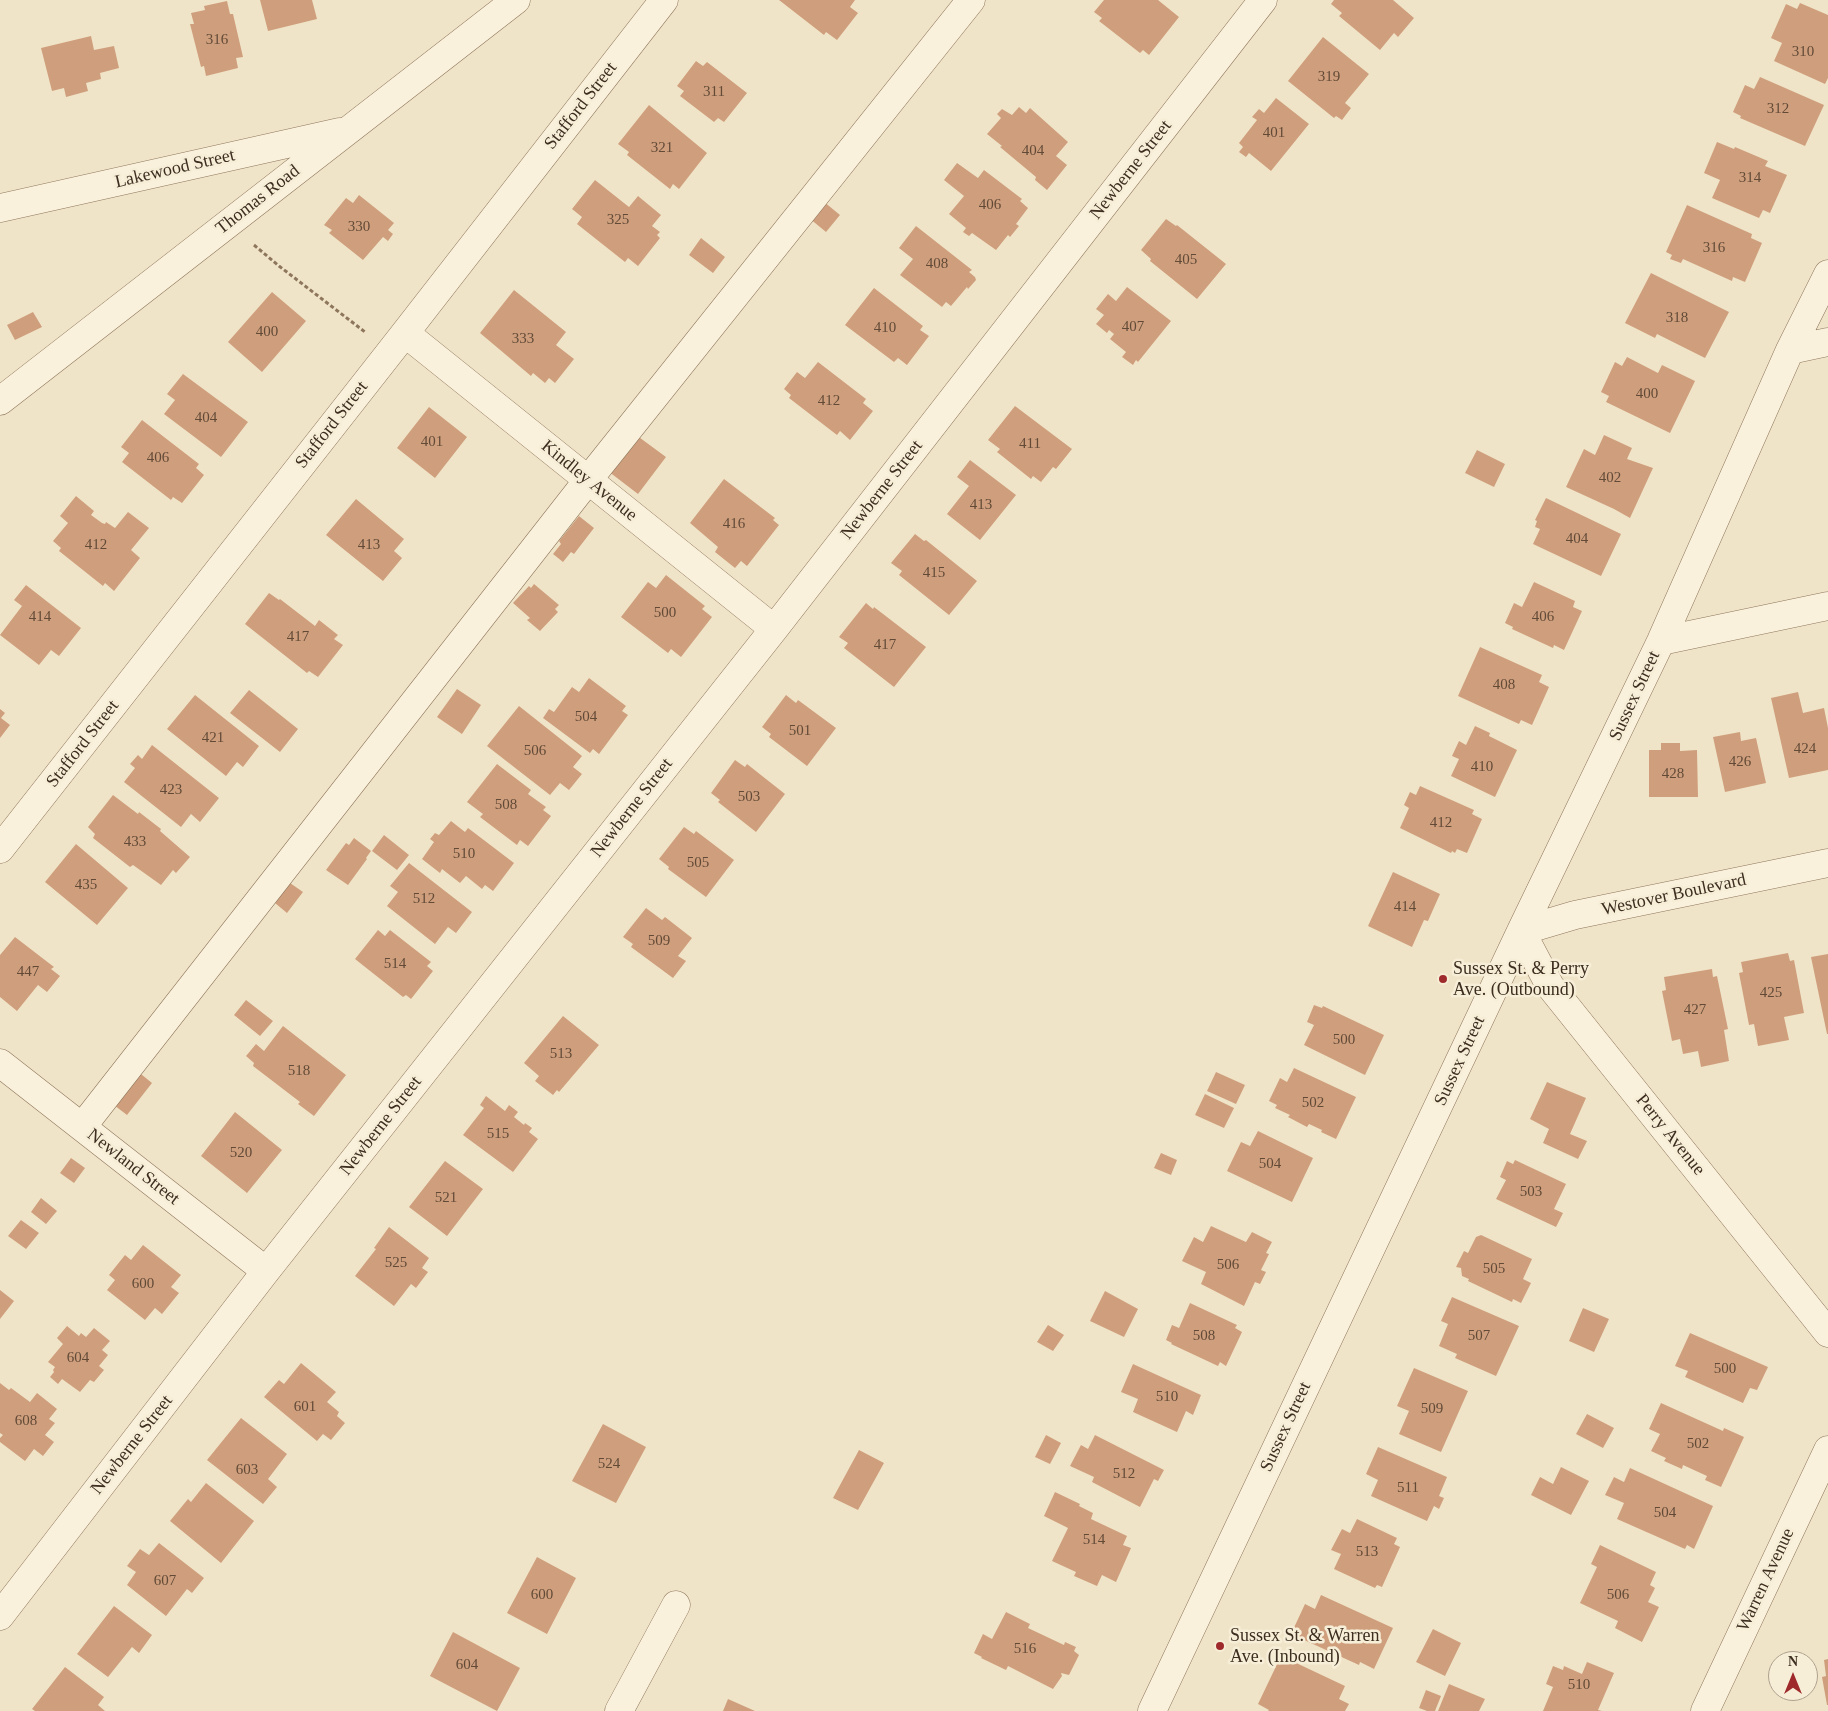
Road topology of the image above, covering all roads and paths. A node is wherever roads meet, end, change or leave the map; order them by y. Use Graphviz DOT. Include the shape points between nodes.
graph roads {
  1 [pos="516,0"];
  2 [pos="664,0"];
  3 [pos="971,0"];
  4 [pos="1263,0"];
  5 [pos="349,130"];
  6 [pos="0,208"];
  7 [pos="252,243"];
  8 [pos="1828,274"];
  9 [pos="405,333"];
  10 [pos="372,338"];
  11 [pos="1828,342"];
  12 [pos="1790,350"];
  13 [pos="0,401"];
  14 [pos="588,480"];
  15 [pos="1828,606"];
  16 [pos="774,629"];
  17 [pos="1661,640"];
  18 [pos="0,849"];
  19 [pos="1828,863"];
  20 [pos="1521,931"];
  21 [pos="0,1063"];
  22 [pos="82,1127"];
  23 [pos="266,1271"];
  24 [pos="1828,1333"];
  25 [pos="1828,1450"];
  26 [pos="676,1605"];
  27 [pos="0,1616"];
  28 [pos="619,1711"];
  29 [pos="1152,1711"];
  30 [pos="1704,1711"];
  1 -- 5 [label="street, Thomas Road"];
  2 -- 9 [label="street, Stafford Street"];
  3 -- 14 [label="street"];
  4 -- 16 [label="street, Newberne Street"];
  5 -- 6 [label="street, Lakewood Street"];
  5 -- 13 [label="street, Thomas Road"];
  7 -- 10 [label="path"];
  8 -- 12 [label="street, Sussex Street"];
  9 -- 14 [label="street, Kindley Avenue"];
  9 -- 18 [label="street, Stafford Street"];
  11 -- 12 [label="street"];
  12 -- 17 [label="street, Sussex Street"];
  14 -- 16 [label="street, Kindley Avenue"];
  14 -- 22 [label="street"];
  15 -- 17 [label="street"];
  16 -- 23 [label="street, Newberne Street"];
  17 -- 20 [label="street, Sussex Street"];
  19 -- 20 [label="street, Westover Boulevard" via="1575,915"];
  20 -- 24 [label="street, Perry Avenue" via="1550,986"];
  20 -- 29 [label="street, Sussex Street"];
  21 -- 22 [label="street, Newland Street"];
  22 -- 23 [label="street, Newland Street"];
  23 -- 27 [label="street, Newberne Street"];
  25 -- 30 [label="street, Warren Avenue"];
  26 -- 28 [label="street"];
}
